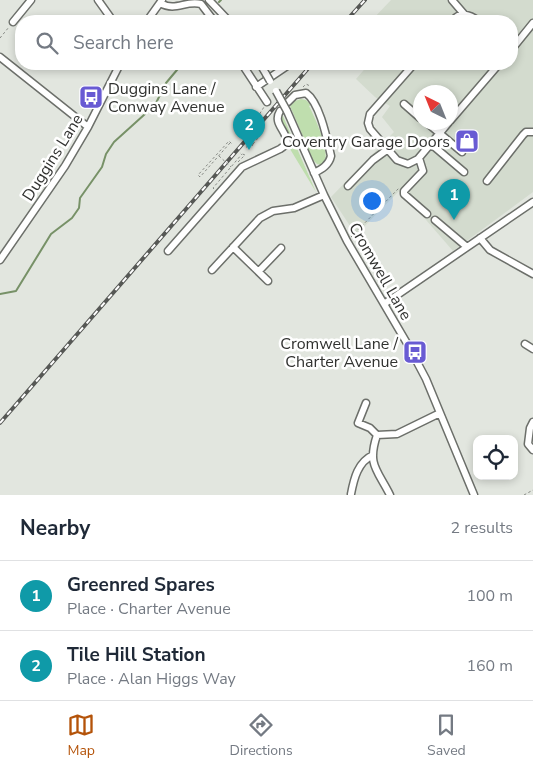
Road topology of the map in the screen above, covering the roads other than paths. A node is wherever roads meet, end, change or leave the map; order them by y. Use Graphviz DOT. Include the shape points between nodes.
graph roads {
  1 [pos="31,0"];
  2 [pos="98,0"];
  3 [pos="209,0"];
  4 [pos="452,0"];
  5 [pos="161,2"];
  6 [pos="464,14"];
  7 [pos="19,15"];
  8 [pos="109,15"];
  9 [pos="151,15"];
  10 [pos="209,15"];
  11 [pos="223,15"];
  12 [pos="460,15"];
  13 [pos="470,15"];
  14 [pos="15,20"];
  15 [pos="13,22"];
  16 [pos="533,23"];
  17 [pos="518,40"];
  18 [pos="0,57"];
  19 [pos="15,69"];
  20 [pos="16,70"];
  21 [pos="117,70"];
  22 [pos="246,70"];
  23 [pos="264,70"];
  24 [pos="281,70"];
  25 [pos="409,70"];
  26 [pos="494,70"];
  27 [pos="256,87"];
  28 [pos="266,102"];
  29 [pos="288,102"];
  30 [pos="404,104"];
  31 [pos="284,111"];
  32 [pos="413,112"];
  33 [pos="458,113"];
  34 [pos="88,127"];
  35 [pos="435,130"];
  36 [pos="443,130"];
  37 [pos="533,132"];
  38 [pos="440,134"];
  39 [pos="431,144"];
  40 [pos="388,150"];
  41 [pos="462,152"];
  42 [pos="419,158"];
  43 [pos="464,172"];
  44 [pos="314,173"];
  45 [pos="487,181"];
  46 [pos="348,186"];
  47 [pos="324,196"];
  48 [pos="533,202"];
  49 [pos="427,214"];
  50 [pos="435,220"];
  51 [pos="480,238"];
  52 [pos="233,247"];
  53 [pos="467,247"];
  54 [pos="281,248"];
  55 [pos="168,250"];
  56 [pos="0,260"];
  57 [pos="212,270"];
  58 [pos="259,271"];
  59 [pos="533,274"];
  60 [pos="268,281"];
  61 [pos="384,304"];
  62 [pos="525,344"];
  63 [pos="533,349"];
  64 [pos="366,403"];
  65 [pos="440,413"];
  66 [pos="533,422"];
  67 [pos="378,435"];
  68 [pos="533,450"];
  69 [pos="373,455"];
  70 [pos="351,494"];
  71 [pos="390,495"];
  72 [pos="474,495"];
  1 -- 7 [label="street"];
  2 -- 8 [label="street"];
  3 -- 11 [label="street"];
  4 -- 6 [label="street"];
  5 -- 9 [label="street"];
  5 -- 10 [label="street" via="173,8 190,2 201,4"];
  6 -- 12 [label="street"];
  6 -- 13 [label="street"];
  14 -- 15 [label="street"];
  16 -- 17 [label="street"];
  18 -- 19 [label="street"];
  20 -- 34 [label="street"];
  21 -- 34 [label="street, Duggins Lane"];
  22 -- 27 [label="street"];
  23 -- 31 [label="street, Cromwell Lane, bridge"];
  24 -- 27 [label="street"];
  25 -- 40 [label="street" via="369,116 370,129"];
  26 -- 33 [label="street"];
  27 -- 28 [label="street"];
  29 -- 44 [label="street" via="295,95 306,93 322,122 330,161"];
  30 -- 32 [label="street"];
  31 -- 44 [label="street, Cromwell Lane"];
  31 -- 55 [label="street" via="278,116 278,122 288,139 287,144 242,167"];
  34 -- 56 [label="street, Duggins Lane"];
  35 -- 38 [label="street"];
  36 -- 38 [label="street"];
  37 -- 45 [label="street" via="523,135"];
  38 -- 39 [label="street"];
  38 -- 41 [label="street"];
  39 -- 42 [label="street"];
  39 -- 43 [label="street"];
  40 -- 42 [label="street" via="402,163 411,163"];
  40 -- 46 [label="street" via="373,160"];
  42 -- 49 [label="street" via="423,171 404,194"];
  44 -- 47 [label="street, Cromwell Lane"];
  47 -- 52 [label="street" via="294,208 267,213"];
  47 -- 61 [label="street, Cromwell Lane"];
  48 -- 51 [label="street"];
  50 -- 53 [label="street"];
  51 -- 53 [label="street"];
  51 -- 59 [label="street" via="490,250"];
  52 -- 57 [label="street"];
  52 -- 58 [label="street"];
  53 -- 61 [label="street"];
  54 -- 58 [label="street"];
  58 -- 60 [label="street"];
  61 -- 65 [label="street, Cromwell Lane" via="408,345"];
  62 -- 63 [label="street"];
  64 -- 67 [label="street" via="358,423"];
  65 -- 67 [label="street" via="397,434"];
  65 -- 72 [label="street, Cromwell Lane"];
  66 -- 68 [label="street" via="528,444"];
  67 -- 69 [label="street"];
  69 -- 70 [label="street" via="365,459 355,475"];
  69 -- 71 [label="street" via="372,465"];
}
